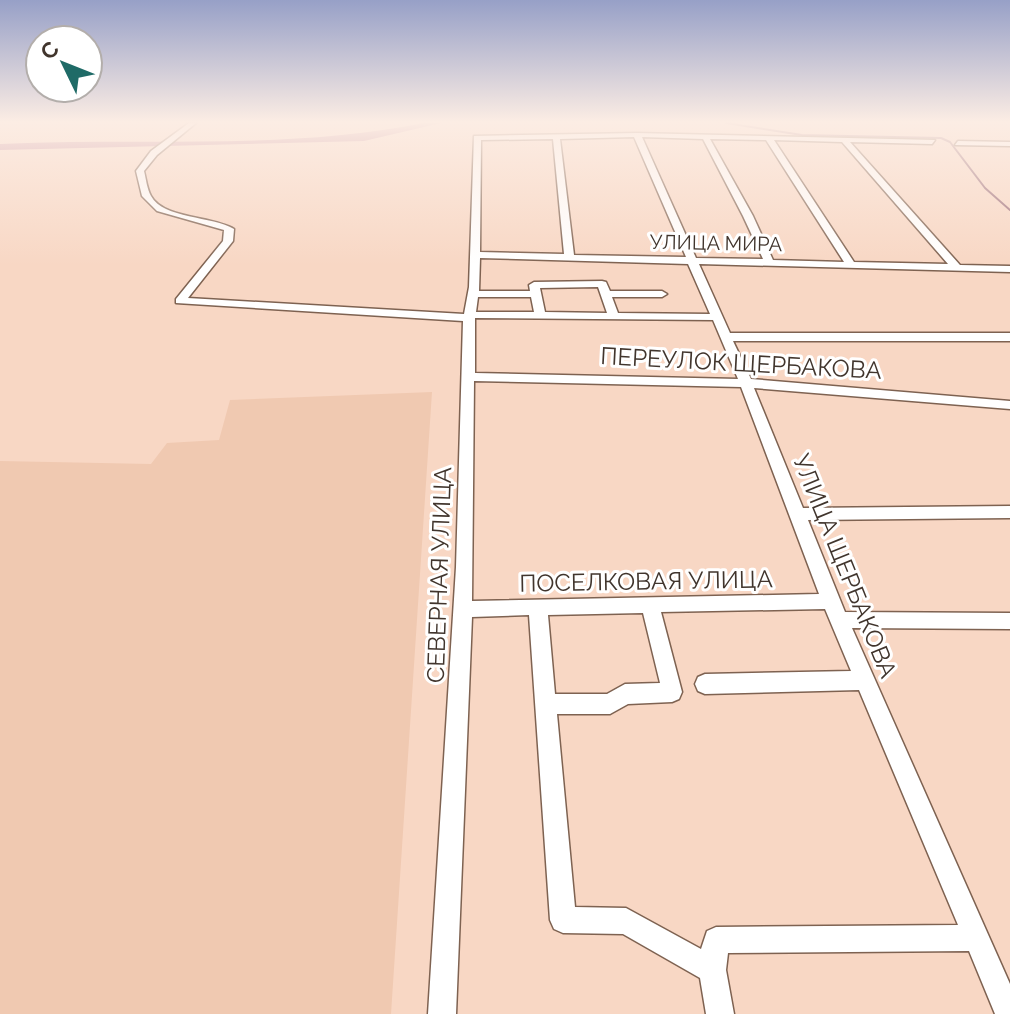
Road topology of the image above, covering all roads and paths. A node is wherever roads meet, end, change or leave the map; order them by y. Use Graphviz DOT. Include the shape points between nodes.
graph roads {
  1 [pos="141,170"];
  2 [pos="476,170"];
  3 [pos="560,170"];
  4 [pos="652,170"];
  5 [pos="723,170"];
  6 [pos="789,170"];
  7 [pos="871,170"];
  8 [pos="475,255"];
  9 [pos="569,258"];
  10 [pos="692,261"];
  11 [pos="769,262"];
  12 [pos="851,265"];
  13 [pos="957,268"];
  14 [pos="1010,269"];
  15 [pos="473,294"];
  16 [pos="536,294"];
  17 [pos="606,294"];
  18 [pos="662,294"];
  19 [pos="613,314"];
  20 [pos="540,315"];
  21 [pos="469,316"];
  22 [pos="717,317"];
  23 [pos="726,337"];
  24 [pos="1010,337"];
  25 [pos="470,377"];
  26 [pos="746,383"];
  27 [pos="1010,405"];
  28 [pos="1010,512"];
  29 [pos="795,514"];
  30 [pos="831,601"];
  31 [pos="650,605"];
  32 [pos="538,607"];
  33 [pos="462,609"];
  34 [pos="840,620"];
  35 [pos="1010,621"];
  36 [pos="866,680"];
  37 [pos="705,684"];
  38 [pos="546,704"];
  39 [pos="976,938"];
  40 [pos="712,970"];
  41 [pos="442,1014"];
  42 [pos="720,1014"];
  43 [pos="1009,1014"];
  1 -- 21 [label="street" via="147,199 170,213 229,229 228,241 180,301"];
  2 -- 8 [label="street, СЕВЕРНАЯ УЛИЦА"];
  3 -- 9 [label="street"];
  4 -- 10 [label="street, УЛИЦА ЩЕРБАКОВА"];
  5 -- 11 [label="street"];
  6 -- 12 [label="street"];
  7 -- 13 [label="street"];
  8 -- 9 [label="street, УЛИЦА МИРА"];
  8 -- 15 [label="street, СЕВЕРНАЯ УЛИЦА"];
  9 -- 10 [label="street, УЛИЦА МИРА"];
  10 -- 11 [label="street, УЛИЦА МИРА"];
  10 -- 22 [label="street, УЛИЦА ЩЕРБАКОВА"];
  11 -- 12 [label="street, УЛИЦА МИРА"];
  12 -- 13 [label="street, УЛИЦА МИРА"];
  13 -- 14 [label="street, УЛИЦА МИРА"];
  15 -- 16 [label="street"];
  15 -- 21 [label="street, СЕВЕРНАЯ УЛИЦА"];
  16 -- 17 [label="street" via="534,285 602,284"];
  16 -- 20 [label="street"];
  17 -- 18 [label="street"];
  17 -- 19 [label="street"];
  19 -- 20 [label="street"];
  19 -- 22 [label="street"];
  20 -- 21 [label="street"];
  21 -- 25 [label="street, СЕВЕРНАЯ УЛИЦА"];
  22 -- 23 [label="street, УЛИЦА ЩЕРБАКОВА"];
  23 -- 24 [label="street"];
  23 -- 26 [label="street, УЛИЦА ЩЕРБАКОВА"];
  25 -- 26 [label="street, ПЕРЕУЛОК ЩЕРБАКОВА"];
  25 -- 33 [label="street, СЕВЕРНАЯ УЛИЦА"];
  26 -- 27 [label="street, ПЕРЕУЛОК ЩЕРБАКОВА"];
  26 -- 29 [label="street, УЛИЦА ЩЕРБАКОВА"];
  28 -- 29 [label="street"];
  29 -- 30 [label="street, УЛИЦА ЩЕРБАКОВА"];
  30 -- 31 [label="street, ПОСЕЛКОВАЯ УЛИЦА"];
  30 -- 34 [label="street, УЛИЦА ЩЕРБАКОВА"];
  31 -- 32 [label="street, ПОСЕЛКОВАЯ УЛИЦА"];
  31 -- 38 [label="street" via="672,692 625,694 610,704"];
  32 -- 33 [label="street, ПОСЕЛКОВАЯ УЛИЦА"];
  32 -- 38 [label="street"];
  33 -- 41 [label="street, СЕВЕРНАЯ УЛИЦА"];
  34 -- 35 [label="street"];
  34 -- 36 [label="street, УЛИЦА ЩЕРБАКОВА"];
  36 -- 37 [label="street"];
  36 -- 39 [label="street, УЛИЦА ЩЕРБАКОВА"];
  38 -- 40 [label="street" via="563,920 626,921"];
  39 -- 40 [label="street" via="716,940"];
  39 -- 43 [label="street, УЛИЦА ЩЕРБАКОВА"];
  40 -- 42 [label="street"];
}
